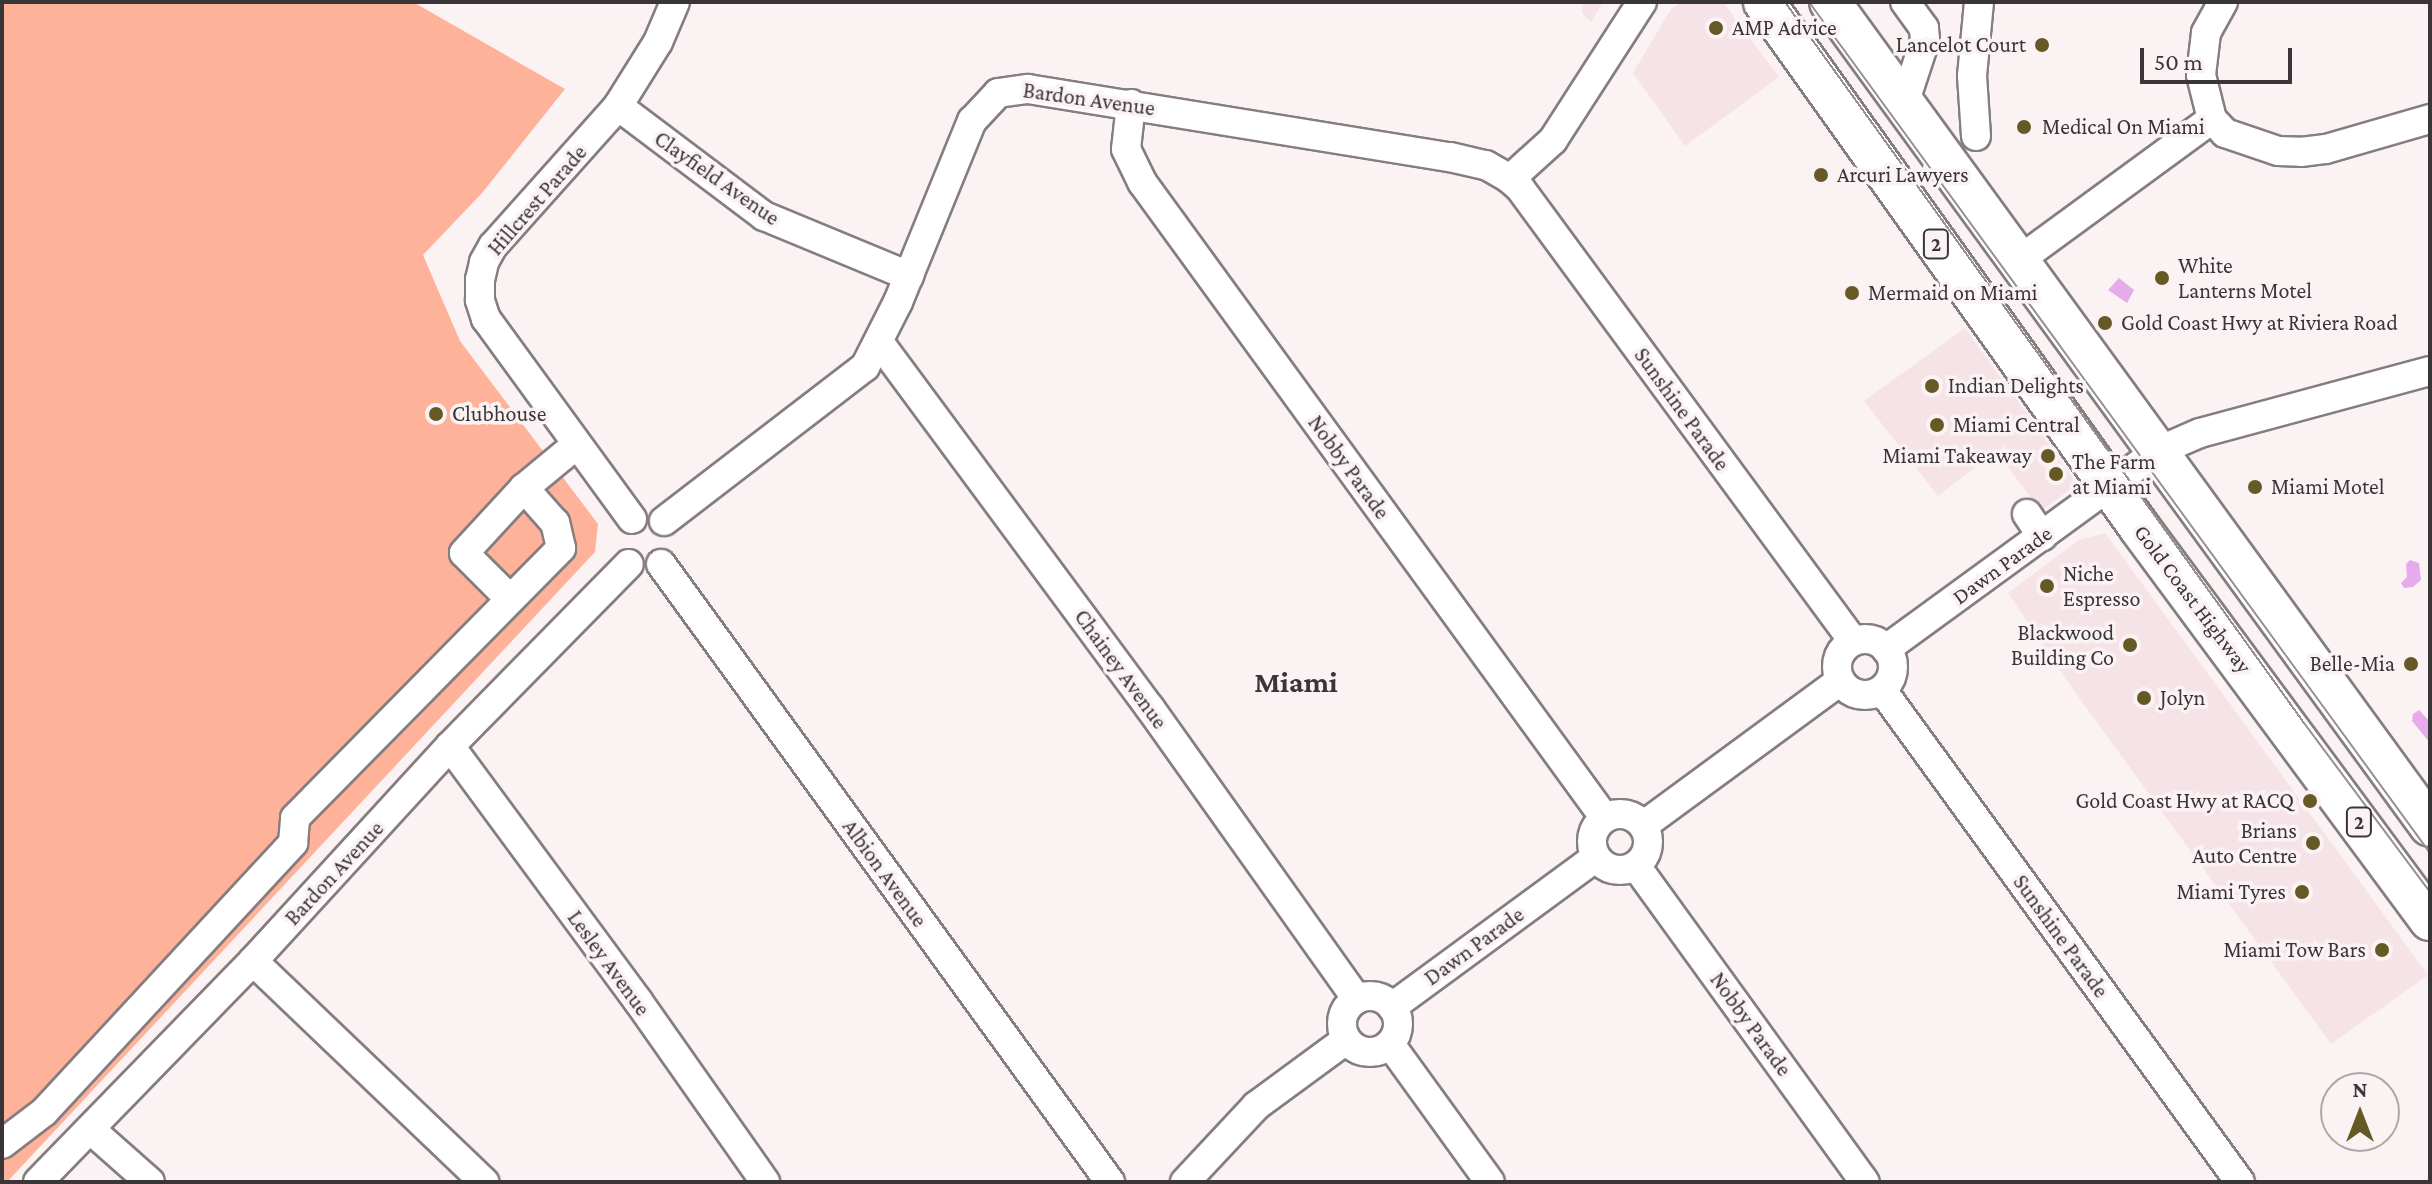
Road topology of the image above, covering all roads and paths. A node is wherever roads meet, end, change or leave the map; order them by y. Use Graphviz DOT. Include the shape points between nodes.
graph roads {
  1 [pos="675,2"];
  2 [pos="1642,2"];
  3 [pos="1764,2"];
  4 [pos="1830,2"];
  5 [pos="1905,2"];
  6 [pos="1979,2"];
  7 [pos="2223,2"];
  8 [pos="1131,104"];
  9 [pos="1904,104"];
  10 [pos="618,106"];
  11 [pos="2212,119"];
  12 [pos="2430,119"];
  13 [pos="1976,136"];
  14 [pos="1510,179"];
  15 [pos="2018,261"];
  16 [pos="909,276"];
  17 [pos="879,342"];
  18 [pos="2430,371"];
  19 [pos="576,445"];
  20 [pos="2156,452"];
  21 [pos="2110,485"];
  22 [pos="524,488"];
  23 [pos="632,519"];
  24 [pos="664,521"];
  25 [pos="629,564"];
  26 [pos="661,564"];
  27 [pos="510,599"];
  28 [pos="1853,641"];
  29 [pos="1886,649"];
  30 [pos="1840,681"];
  31 [pos="1882,690"];
  32 [pos="450,746"];
  33 [pos="1604,817"];
  34 [pos="1644,825"];
  35 [pos="2430,826"];
  36 [pos="1596,857"];
  37 [pos="1636,866"];
  38 [pos="2430,920"];
  39 [pos="253,961"];
  40 [pos="1357,999"];
  41 [pos="1392,1007"];
  42 [pos="1346,1040"];
  43 [pos="1390,1044"];
  44 [pos="90,1129"];
  45 [pos="2,1144"];
  46 [pos="38,1182"];
  47 [pos="150,1182"];
  48 [pos="484,1182"];
  49 [pos="765,1182"];
  50 [pos="1110,1182"];
  51 [pos="1185,1182"];
  52 [pos="1490,1182"];
  53 [pos="1865,1182"];
  54 [pos="2240,1182"];
  1 -- 10 [label="street, Hillcrest Parade" via="658,42"];
  2 -- 14 [label="street" via="1553,140"];
  3 -- 21 [label="highway, Gold Coast Highway / 2"];
  4 -- 9 [label="highway"];
  5 -- 9 [label="street" via="1924,28 1925,40"];
  6 -- 13 [label="street" via="1972,76"];
  7 -- 11 [label="street" via="2209,25 2202,55 2201,75"];
  8 -- 14 [label="street, Bardon Avenue" via="1450,157 1486,165"];
  8 -- 16 [label="street, Bardon Avenue" via="1028,89 998,93 972,121"];
  8 -- 33 [label="street, Nobby Parade" via="1126,149 1142,182"];
  9 -- 15 [label="highway"];
  10 -- 16 [label="street, Clayfield Avenue" via="764,216"];
  10 -- 19 [label="street, Hillcrest Parade" via="493,246 480,280 486,319"];
  11 -- 12 [label="street" via="2225,133 2251,143 2301,152"];
  11 -- 15 [label="street"];
  14 -- 28 [label="street, Sunshine Parade"];
  15 -- 20 [label="highway"];
  16 -- 17 [label="street, Bardon Avenue"];
  17 -- 24 [label="street, Bardon Avenue" via="863,370"];
  17 -- 40 [label="street, Chainey Avenue"];
  18 -- 20 [label="street, Dawn Parade" via="2200,433"];
  19 -- 22 [label="street"];
  19 -- 23 [label="street, Hillcrest Parade"];
  20 -- 21 [label="street, Dawn Parade"];
  20 -- 35 [label="highway"];
  21 -- 29 [label="street, Dawn Parade" via="2035,525"];
  21 -- 38 [label="highway, Gold Coast Highway / 2"];
  22 -- 27 [label="street" via="555,523 561,548"];
  22 -- 27 [label="street" via="464,553"];
  23 -- 24 [label="street" via="649,513"];
  23 -- 25 [label="street" via="623,544"];
  24 -- 26 [label="street" via="669,544"];
  25 -- 26 [label="street" via="643,570"];
  25 -- 32 [label="street, Bardon Avenue"];
  26 -- 50 [label="street, Albion Avenue"];
  27 -- 45 [label="street" via="295,818 293,843 55,1101"];
  28 -- 29 [label="street" via="1875,640"];
  28 -- 30 [label="street" via="1840,652"];
  29 -- 31 [label="street" via="1894,663"];
  30 -- 31 [label="street" via="1859,695"];
  30 -- 34 [label="street"];
  31 -- 54 [label="street, Sunshine Parade"];
  32 -- 39 [label="street, Bardon Avenue"];
  32 -- 49 [label="street, Lesley Avenue"];
  33 -- 34 [label="street" via="1620,813"];
  33 -- 36 [label="street" via="1592,837"];
  34 -- 37 [label="street" via="1648,850"];
  36 -- 37 [label="street" via="1614,870"];
  36 -- 41 [label="street, Dawn Parade"];
  37 -- 53 [label="street, Nobby Parade"];
  39 -- 44 [label="street, Bardon Avenue"];
  39 -- 48 [label="street"];
  40 -- 41 [label="street" via="1380,997"];
  40 -- 42 [label="street" via="1341,1019"];
  41 -- 43 [label="street" via="1398,1020"];
  42 -- 43 [label="street" via="1364,1052"];
  42 -- 51 [label="street" via="1256,1106"];
  43 -- 52 [label="street"];
  44 -- 46 [label="street, Bardon Avenue"];
  44 -- 47 [label="street"];
}
